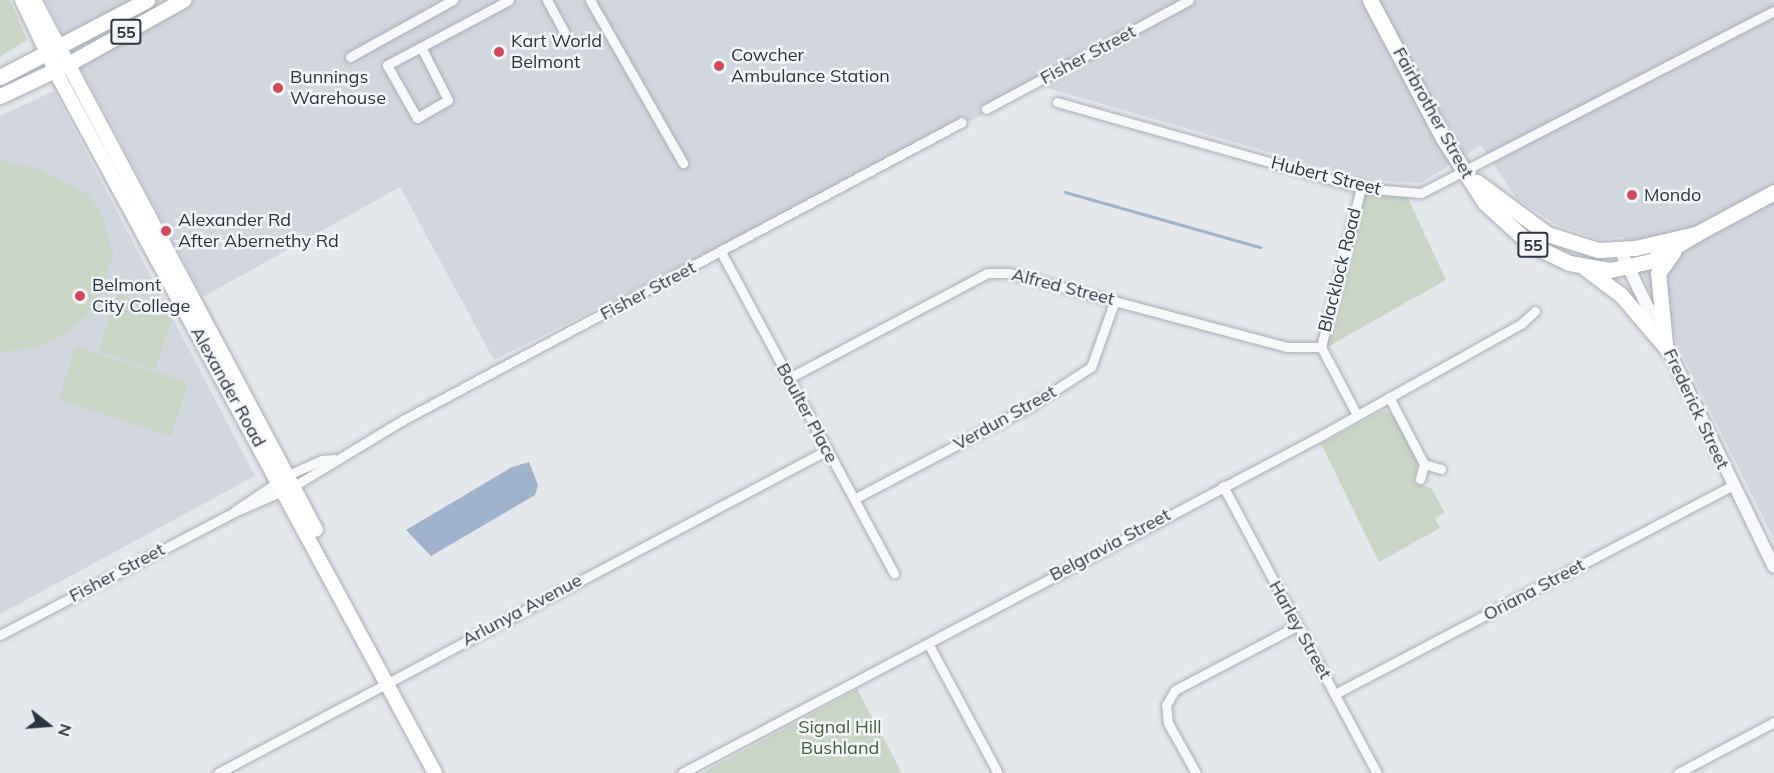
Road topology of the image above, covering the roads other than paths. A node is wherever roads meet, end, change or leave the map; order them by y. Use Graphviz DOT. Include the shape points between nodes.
graph roads {
  1 [pos="22,0"];
  2 [pos="34,0"];
  3 [pos="147,0"];
  4 [pos="183,0"];
  5 [pos="453,0"];
  6 [pos="509,0"];
  7 [pos="547,0"];
  8 [pos="590,0"];
  9 [pos="1190,0"];
  10 [pos="1370,0"];
  11 [pos="1774,11"];
  12 [pos="568,39"];
  13 [pos="421,47"];
  14 [pos="53,50"];
  15 [pos="350,57"];
  16 [pos="62,67"];
  17 [pos="0,77"];
  18 [pos="0,96"];
  19 [pos="1057,102"];
  20 [pos="986,109"];
  21 [pos="962,122"];
  22 [pos="683,163"];
  23 [pos="1466,172"];
  24 [pos="1361,188"];
  25 [pos="1774,192"];
  26 [pos="1696,234"];
  27 [pos="1676,247"];
  28 [pos="1620,250"];
  29 [pos="721,252"];
  30 [pos="1584,267"];
  31 [pos="1628,268"];
  32 [pos="1115,300"];
  33 [pos="1535,311"];
  34 [pos="1321,347"];
  35 [pos="1667,347"];
  36 [pos="789,378"];
  37 [pos="1389,397"];
  38 [pos="1357,415"];
  39 [pos="827,450"];
  40 [pos="1424,464"];
  41 [pos="1441,469"];
  42 [pos="1420,479"];
  43 [pos="286,483"];
  44 [pos="1223,486"];
  45 [pos="1732,486"];
  46 [pos="854,499"];
  47 [pos="1774,567"];
  48 [pos="894,573"];
  49 [pos="1297,626"];
  50 [pos="0,635"];
  51 [pos="929,645"];
  52 [pos="390,680"];
  53 [pos="1335,694"];
  54 [pos="1774,722"];
  55 [pos="218,773"];
  56 [pos="435,773"];
  57 [pos="445,773"];
  58 [pos="682,773"];
  59 [pos="998,773"];
  60 [pos="1196,773"];
  61 [pos="1377,773"];
  62 [pos="1678,773"];
  1 -- 14 [label="main road, Alexander Road"];
  2 -- 14 [label="main road, Alexander Road"];
  3 -- 14 [label="main road, 55"];
  4 -- 16 [label="main road, 55"];
  5 -- 15 [label="street"];
  6 -- 13 [label="street"];
  7 -- 12 [label="street"];
  8 -- 22 [label="street"];
  9 -- 20 [label="street, Fisher Street"];
  10 -- 23 [label="main road, Fairbrother Street / 55" via="1443,138"];
  11 -- 23 [label="street, Hubert Street"];
  13 -- 13 [label="street" via="387,65 417,118 448,100"];
  14 -- 16 [label="main road, Alexander Road"];
  14 -- 17 [label="main road, 55"];
  16 -- 18 [label="main road, 55"];
  16 -- 43 [label="main road, Alexander Road"];
  19 -- 24 [label="street, Hubert Street"];
  21 -- 29 [label="street, Fisher Street"];
  23 -- 24 [label="street, Hubert Street" via="1421,193"];
  23 -- 28 [label="main road, 55" via="1547,234 1573,245"];
  23 -- 30 [label="main road, Fairbrother Street / 55" via="1485,203 1513,230 1547,253"];
  24 -- 34 [label="street, Blacklock Road"];
  25 -- 26 [label="main road, 55"];
  26 -- 27 [label="main road, Fairbrother Street / 55"];
  26 -- 28 [label="main road, 55"];
  27 -- 31 [label="main road, Fairbrother Street / 55"];
  27 -- 35 [label="main road" via="1658,273"];
  28 -- 31 [label="street, Frederick Street"];
  29 -- 36 [label="street, Boulter Place"];
  29 -- 43 [label="street, Fisher Street" via="334,459 322,460"];
  30 -- 31 [label="main road, Fairbrother Street / 55"];
  30 -- 35 [label="main road" via="1621,295"];
  31 -- 35 [label="street, Frederick Street"];
  32 -- 34 [label="street, Alfred Street" via="1287,347"];
  32 -- 36 [label="street, Alfred Street" via="1009,273 987,273"];
  32 -- 46 [label="street, Verdun Street" via="1091,367 1032,405"];
  33 -- 37 [label="street, Belgravia Street" via="1521,324"];
  34 -- 38 [label="street, Blacklock Road"];
  35 -- 45 [label="street, Frederick Street"];
  36 -- 39 [label="street, Boulter Place"];
  37 -- 38 [label="street, Belgravia Street"];
  37 -- 40 [label="street"];
  38 -- 44 [label="street, Belgravia Street"];
  39 -- 46 [label="street, Boulter Place"];
  39 -- 52 [label="street, Arlunya Avenue"];
  40 -- 41 [label="street"];
  40 -- 42 [label="street"];
  43 -- 50 [label="street, Fisher Street"];
  43 -- 52 [label="main road, Alexander Road"];
  44 -- 49 [label="street, Harley Street"];
  44 -- 51 [label="street, Belgravia Street" via="957,626"];
  45 -- 47 [label="street, Frederick Street"];
  45 -- 53 [label="street, Oriana Street"];
  46 -- 48 [label="street, Boulter Place"];
  49 -- 53 [label="street, Harley Street"];
  49 -- 60 [label="street" via="1175,690 1166,705 1168,723"];
  51 -- 58 [label="street, Belgravia Street" via="898,657"];
  51 -- 59 [label="street"];
  52 -- 55 [label="street, Arlunya Avenue"];
  52 -- 56 [label="main road, Alexander Road"];
  52 -- 57 [label="main road, Alexander Road"];
  53 -- 61 [label="street, Harley Street"];
  54 -- 62 [label="street"];
}
